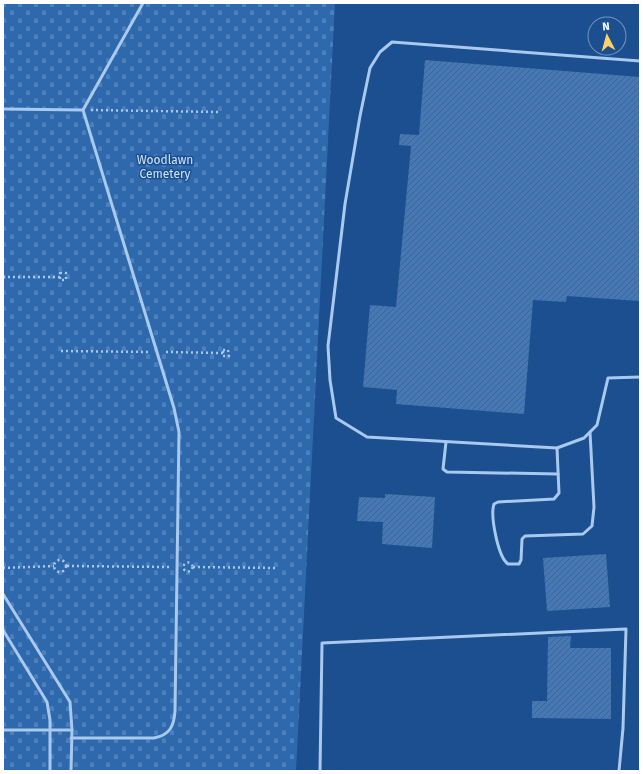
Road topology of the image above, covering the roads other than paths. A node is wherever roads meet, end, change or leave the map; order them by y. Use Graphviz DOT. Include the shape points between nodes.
graph roads {
  1 [pos="143,3"];
  2 [pos="640,61"];
  3 [pos="3,109"];
  4 [pos="83,110"];
  5 [pos="640,377"];
  6 [pos="590,432"];
  7 [pos="446,442"];
  8 [pos="557,448"];
  9 [pos="558,474"];
  10 [pos="3,594"];
  11 [pos="3,630"];
  12 [pos="3,730"];
  13 [pos="72,730"];
  14 [pos="50,731"];
  15 [pos="71,738"];
  16 [pos="50,771"];
  17 [pos="71,771"];
  18 [pos="320,771"];
  19 [pos="619,771"];
  1 -- 4 [label="lane"];
  2 -- 7 [label="lane" via="392,42 380,52 370,68 345,204 328,346 336,418 367,437"];
  3 -- 4 [label="lane"];
  4 -- 15 [label="lane" via="174,408 179,432 175,711 172,728 164,735 154,738"];
  5 -- 6 [label="lane" via="608,378 597,425"];
  6 -- 8 [label="lane" via="584,438"];
  6 -- 9 [label="lane" via="594,507 592,526 583,534 525,536 522,539 519,564 508,564 503,561 496,534 492,511 494,504 554,499 559,493"];
  7 -- 8 [label="lane"];
  7 -- 9 [label="lane" via="443,469 447,472"];
  8 -- 9 [label="lane"];
  10 -- 13 [label="lane" via="67,695 72,710"];
  11 -- 14 [label="lane" via="47,702"];
  12 -- 14 [label="lane"];
  13 -- 14 [label="lane"];
  13 -- 15 [label="lane"];
  14 -- 16 [label="lane"];
  15 -- 17 [label="lane"];
  18 -- 19 [label="lane" via="322,643 626,629"];
}
